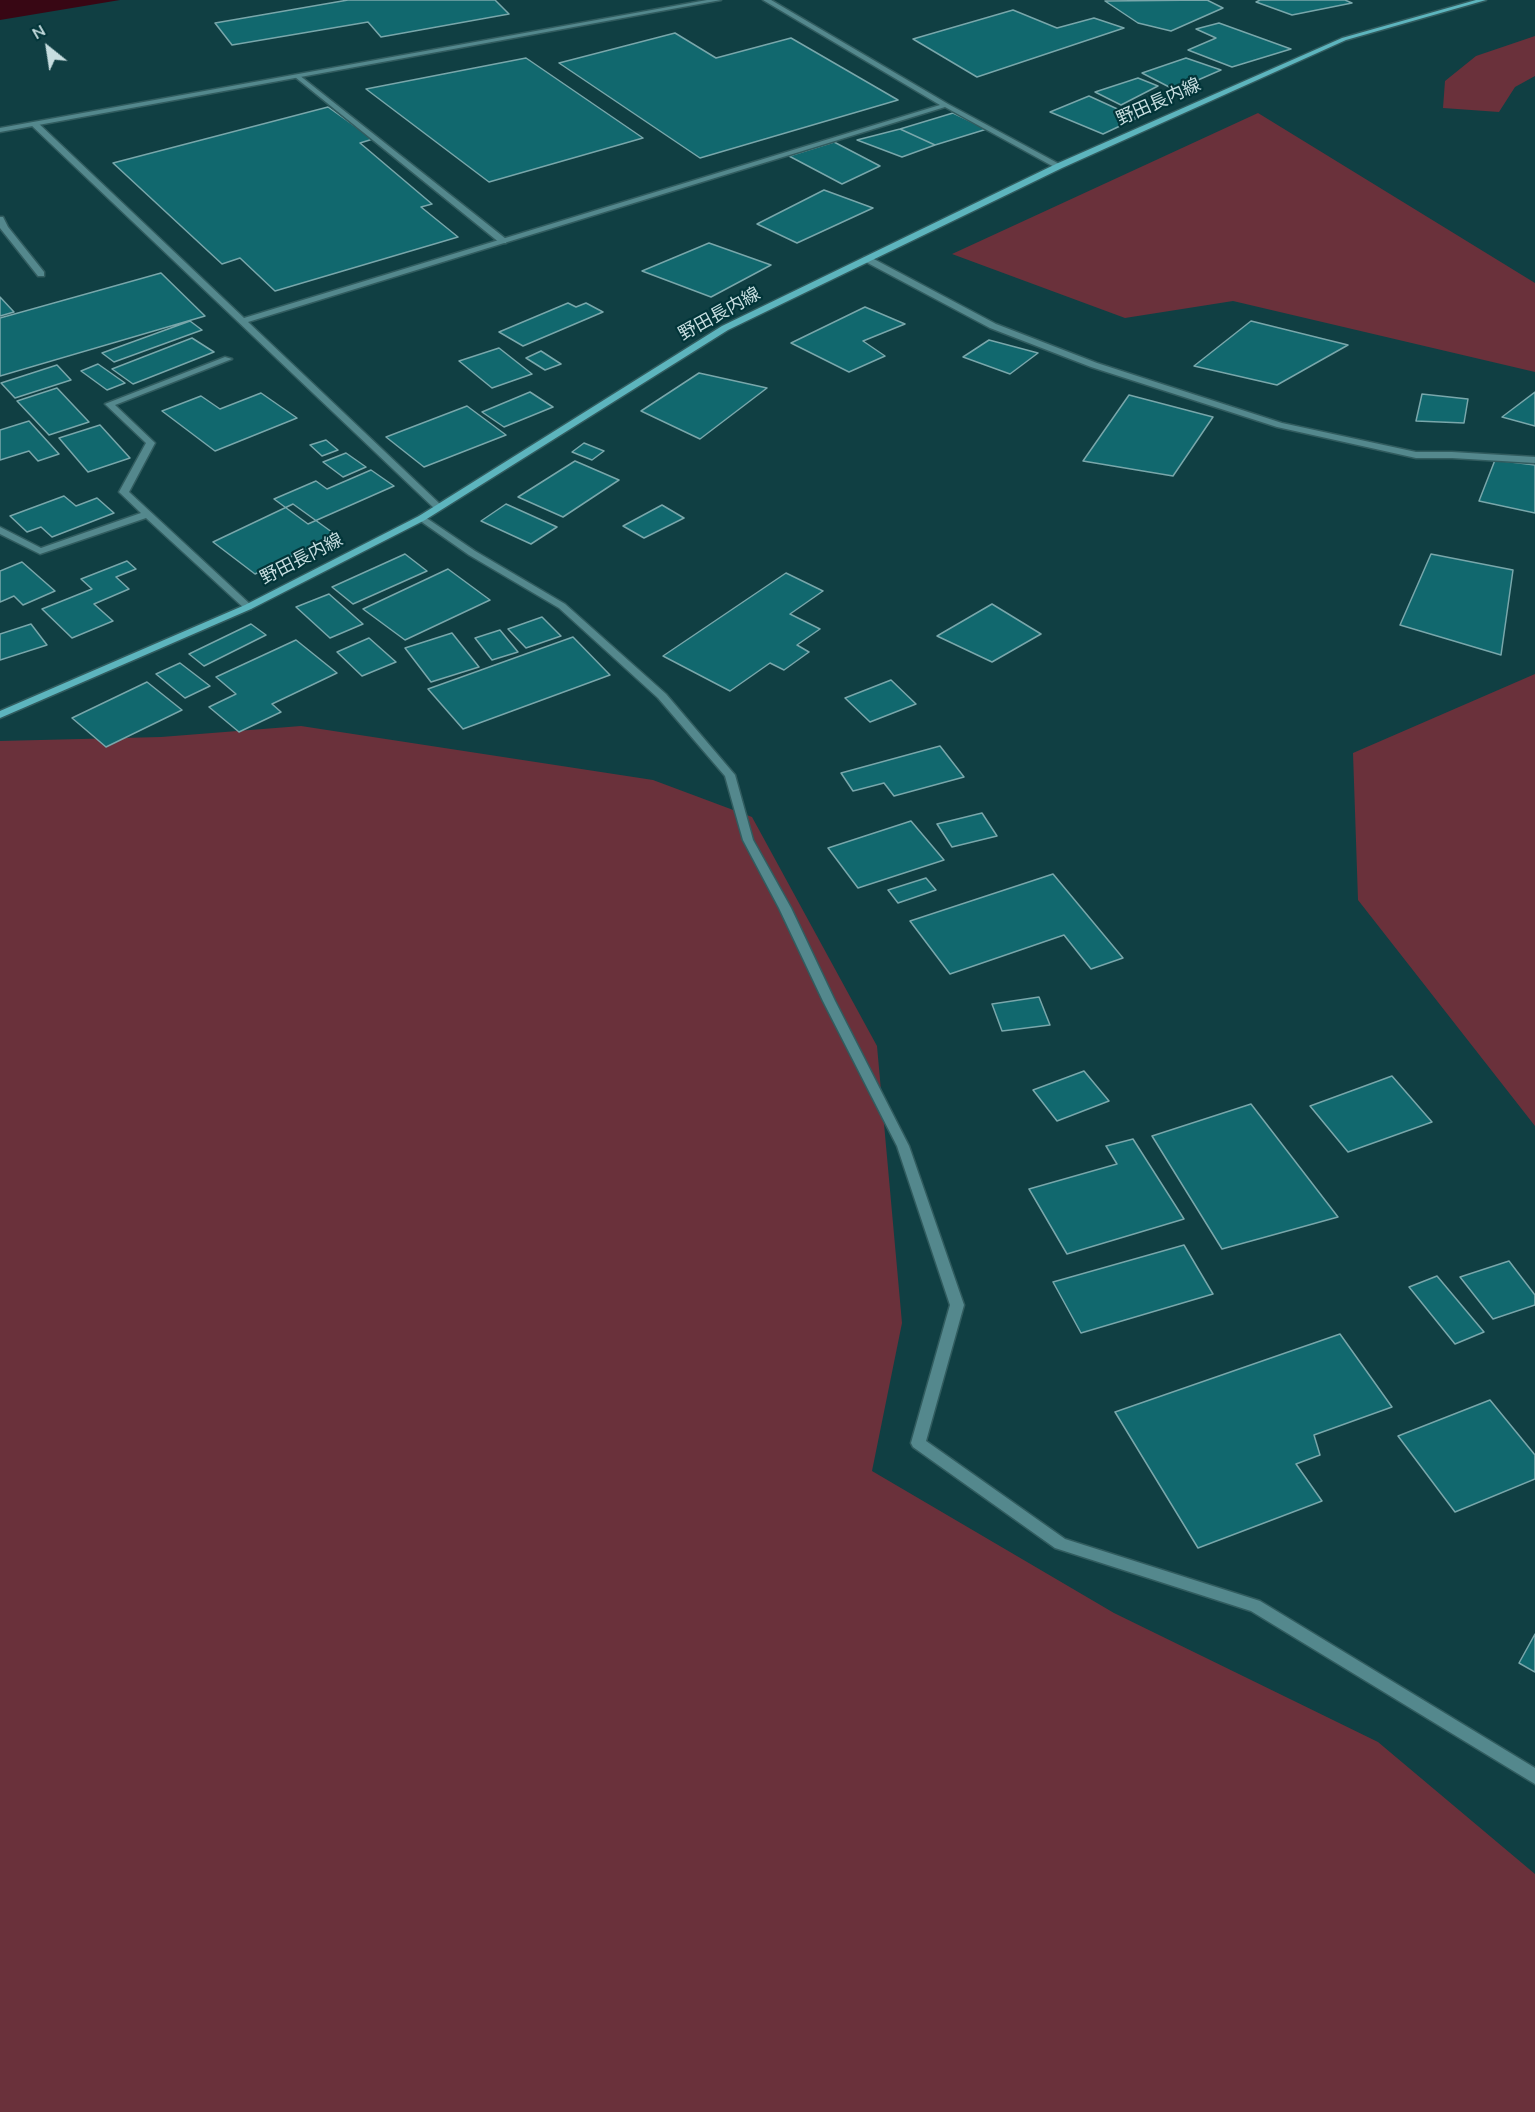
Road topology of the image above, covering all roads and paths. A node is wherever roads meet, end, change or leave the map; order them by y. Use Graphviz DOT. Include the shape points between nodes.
graph roads {
  1 [pos="718,0"];
  2 [pos="766,0"];
  3 [pos="1483,0"];
  4 [pos="297,76"];
  5 [pos="946,105"];
  6 [pos="34,124"];
  7 [pos="0,130"];
  8 [pos="1059,166"];
  9 [pos="0,219"];
  10 [pos="502,241"];
  11 [pos="867,259"];
  12 [pos="41,274"];
  13 [pos="243,321"];
  14 [pos="228,359"];
  15 [pos="1535,460"];
  16 [pos="438,507"];
  17 [pos="148,514"];
  18 [pos="422,518"];
  19 [pos="0,530"];
  20 [pos="248,607"];
  21 [pos="0,715"];
  22 [pos="1535,1777"];
  1 -- 4 [label="street"];
  2 -- 5 [label="street"];
  3 -- 8 [label="main road, 野田長内線" via="1344,39"];
  4 -- 6 [label="street"];
  4 -- 10 [label="street"];
  5 -- 8 [label="street"];
  5 -- 10 [label="street"];
  6 -- 7 [label="street"];
  6 -- 13 [label="street"];
  8 -- 11 [label="main road, 野田長内線"];
  9 -- 12 [label="street"];
  10 -- 13 [label="street"];
  11 -- 15 [label="street" via="993,326 1094,365 1280,425 1416,455"];
  11 -- 16 [label="main road, 野田長内線" via="725,328"];
  13 -- 16 [label="street"];
  14 -- 17 [label="street" via="109,404 151,443 124,492"];
  16 -- 18 [label="main road, 野田長内線"];
  17 -- 19 [label="street" via="40,551"];
  17 -- 20 [label="street"];
  18 -- 20 [label="main road, 野田長内線"];
  18 -- 22 [label="street" via="472,553 562,606 662,696 730,775 748,840 903,1146 957,1305 918,1443 1060,1544 1255,1606"];
  20 -- 21 [label="main road, 野田長内線"];
}
